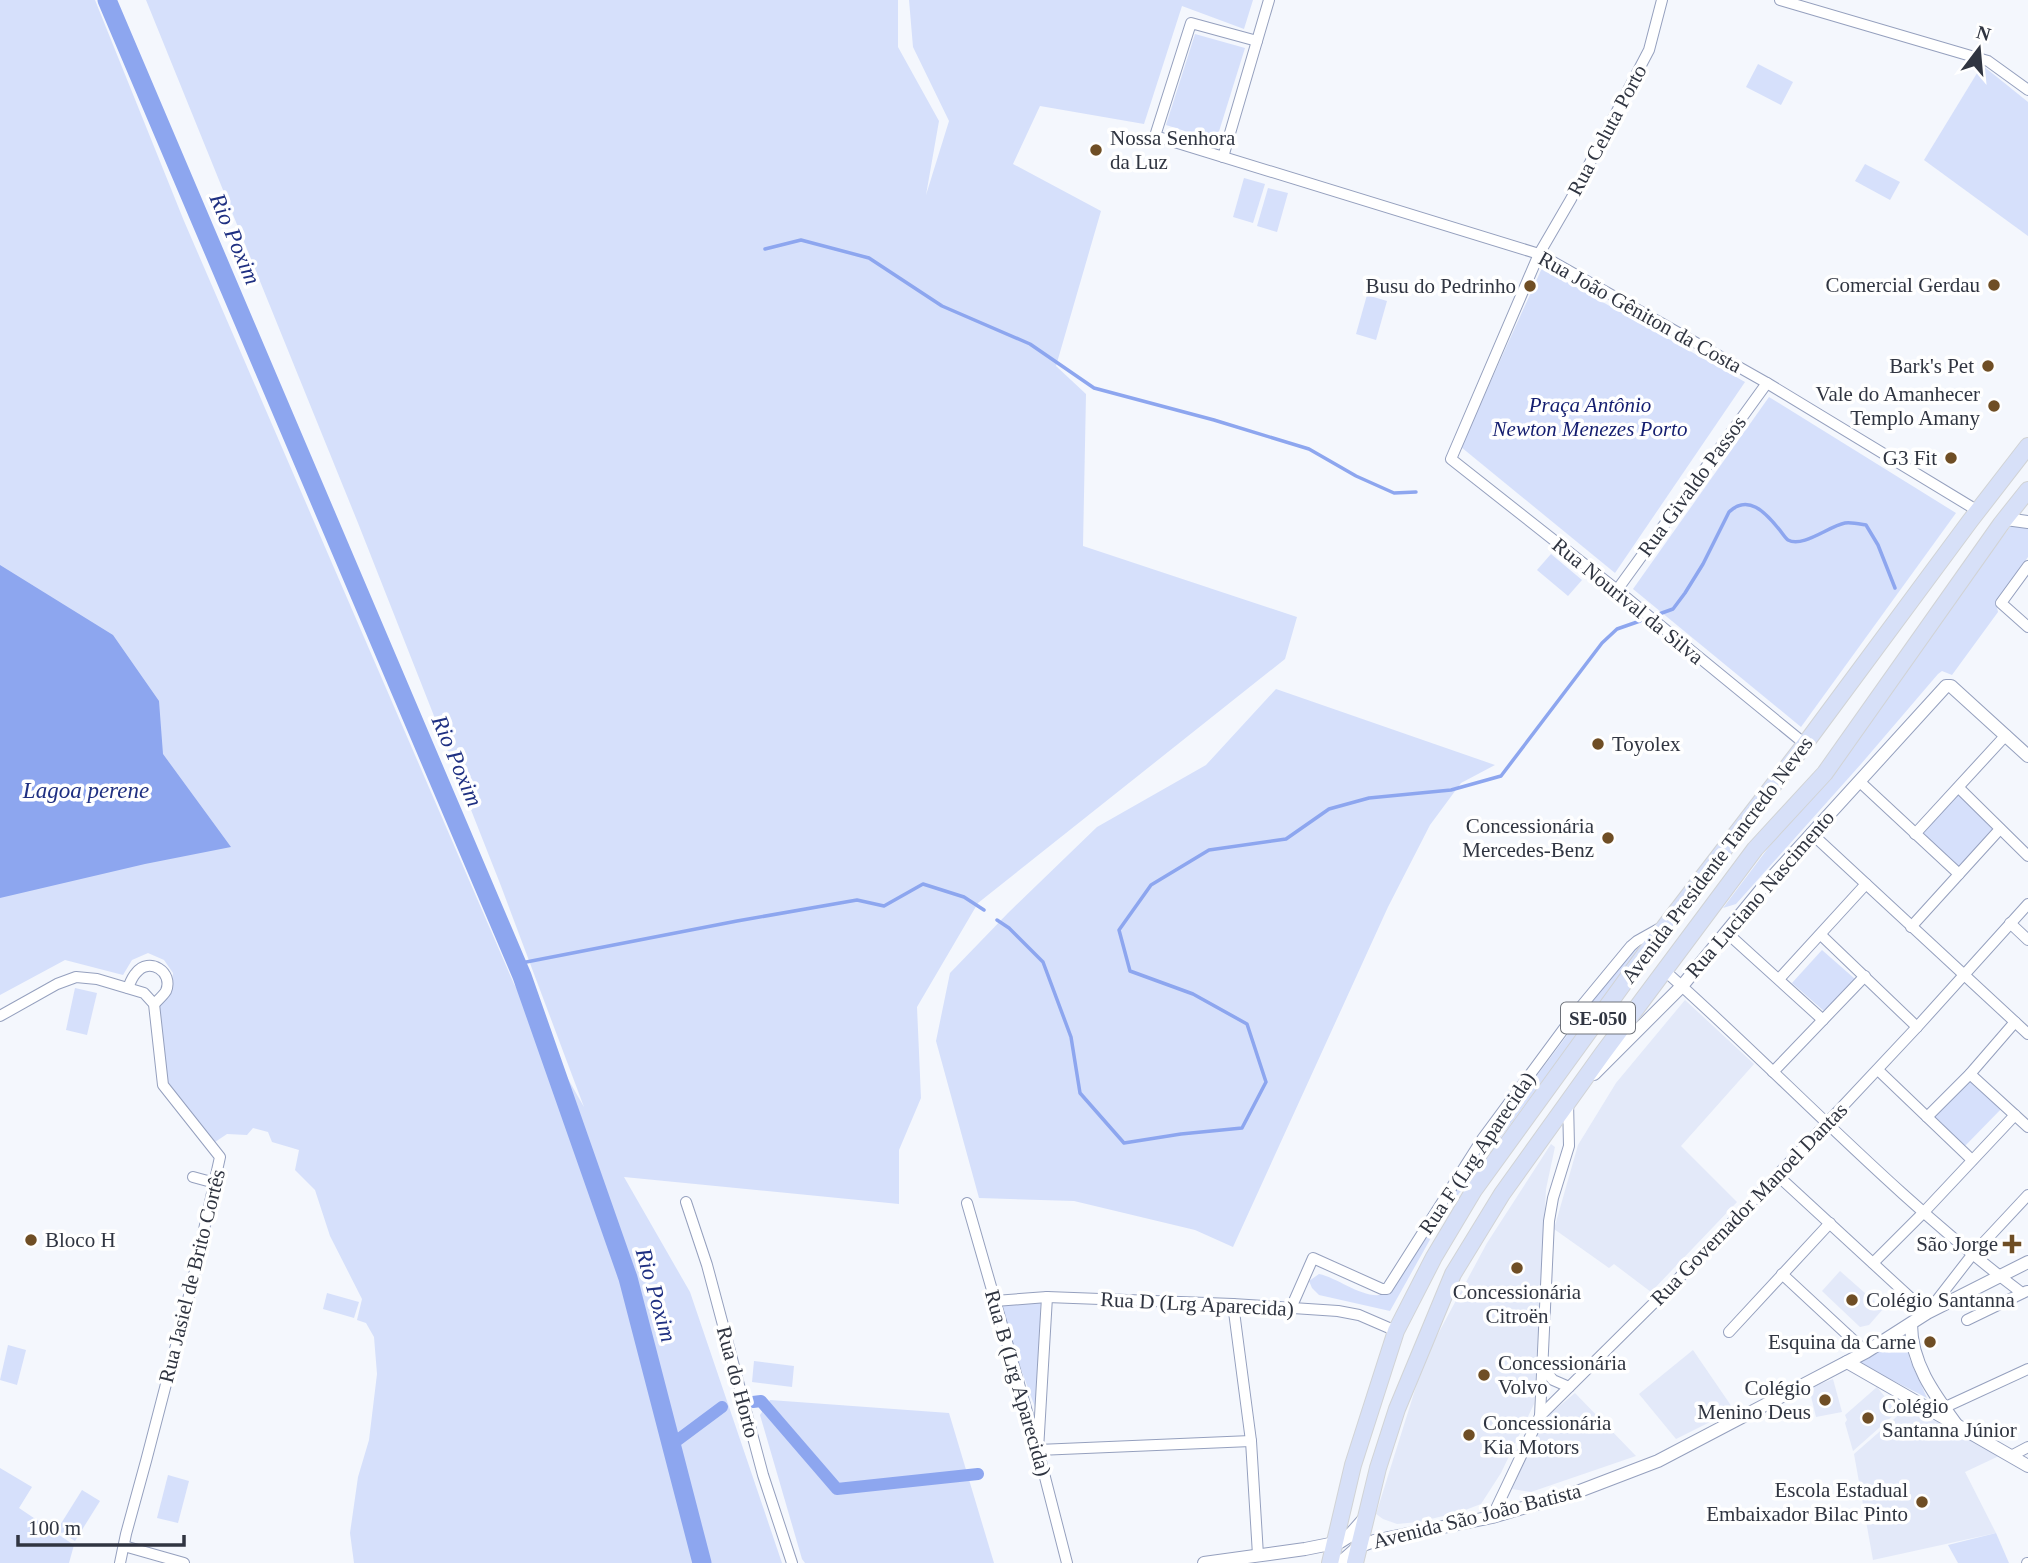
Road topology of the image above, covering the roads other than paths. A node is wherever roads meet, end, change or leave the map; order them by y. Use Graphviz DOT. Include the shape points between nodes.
graph roads {
  1 [pos="1269,0"];
  2 [pos="1662,0"];
  3 [pos="1780,0"];
  4 [pos="1257,41"];
  5 [pos="2028,90"];
  6 [pos="1223,157"];
  7 [pos="1539,254"];
  8 [pos="1767,383"];
  9 [pos="2028,446"];
  10 [pos="1451,459"];
  11 [pos="2028,490"];
  12 [pos="2008,515"];
  13 [pos="1974,516"];
  14 [pos="2028,522"];
  15 [pos="2028,566"];
  16 [pos="1617,590"];
  17 [pos="2028,627"];
  18 [pos="2006,735"];
  19 [pos="1805,744"];
  20 [pos="2028,756"];
  21 [pos="1860,782"];
  22 [pos="1959,788"];
  23 [pos="2000,829"];
  24 [pos="1811,833"];
  25 [pos="1915,834"];
  26 [pos="2028,856"];
  27 [pos="1959,874"];
  28 [pos="1866,884"];
  29 [pos="2028,904"];
  30 [pos="2010,923"];
  31 [pos="1666,925"];
  32 [pos="1911,927"];
  33 [pos="1726,932"];
  34 [pos="1821,934"];
  35 [pos="2028,940"];
  36 [pos="1665,971"];
  37 [pos="1964,975"];
  38 [pos="1865,976"];
  39 [pos="1779,979"];
  40 [pos="1682,986"];
  41 [pos="128,988"];
  42 [pos="154,1004"];
  43 [pos="0,1016"];
  44 [pos="1823,1020"];
  45 [pos="2015,1022"];
  46 [pos="1917,1027"];
  47 [pos="2028,1034"];
  48 [pos="1878,1070"];
  49 [pos="1773,1072"];
  50 [pos="1970,1074"];
  51 [pos="1568,1101"];
  52 [pos="2015,1115"];
  53 [pos="1927,1116"];
  54 [pos="1827,1123"];
  55 [pos="2028,1127"];
  56 [pos="1972,1160"];
  57 [pos="1777,1175"];
  58 [pos="193,1177"];
  59 [pos="215,1183"];
  60 [pos="686,1202"];
  61 [pos="2026,1202"];
  62 [pos="967,1203"];
  63 [pos="1923,1213"];
  64 [pos="1830,1223"];
  65 [pos="1972,1255"];
  66 [pos="2028,1262"];
  67 [pos="1873,1263"];
  68 [pos="1782,1274"];
  69 [pos="2000,1277"];
  70 [pos="2025,1292"];
  71 [pos="1047,1297"];
  72 [pos="995,1301"];
  73 [pos="1233,1304"];
  74 [pos="1292,1308"];
  75 [pos="1927,1313"];
  76 [pos="1966,1320"];
  77 [pos="1911,1324"];
  78 [pos="1396,1331"];
  79 [pos="1728,1332"];
  80 [pos="1866,1352"];
  81 [pos="1847,1362"];
  82 [pos="1543,1368"];
  83 [pos="2028,1368"];
  84 [pos="1569,1387"];
  85 [pos="1939,1410"];
  86 [pos="1540,1416"];
  87 [pos="1251,1441"];
  88 [pos="2028,1447"];
  89 [pos="1038,1450"];
  90 [pos="2011,1456"];
  91 [pos="2028,1466"];
  92 [pos="1366,1517"];
  93 [pos="1492,1517"];
  94 [pos="1334,1543"];
  95 [pos="124,1546"];
  96 [pos="1258,1555"];
  97 [pos="1357,1555"];
  98 [pos="120,1563"];
  99 [pos="184,1563"];
  100 [pos="792,1563"];
  101 [pos="1068,1563"];
  102 [pos="1204,1563"];
  103 [pos="1330,1563"];
  104 [pos="1340,1563"];
  1 -- 4 [label="street"];
  2 -- 7 [label="street, Rua Celuta Porto" via="1648,50"];
  3 -- 5 [label="street" via="1988,61"];
  4 -- 6 [label="street"];
  4 -- 6 [label="street, Rua João Gêniton da Costa" via="1191,23 1155,136"];
  6 -- 7 [label="street, Rua João Gêniton da Costa"];
  7 -- 8 [label="street, Rua João Gêniton da Costa"];
  7 -- 10 [label="street, Rua Celuta Porto"];
  8 -- 13 [label="street, Rua João Gêniton da Costa"];
  8 -- 16 [label="street, Rua Givaldo Passos"];
  9 -- 13 [label="main road, Avenida Presidente Tancredo Neves / SE-050"];
  10 -- 16 [label="street, Rua Nourival da Silva"];
  11 -- 12 [label="main road, Avenida Presidente Tancredo Neves / SE-050"];
  12 -- 13 [label="main road"];
  12 -- 14 [label="street"];
  12 -- 36 [label="main road, Avenida Presidente Tancredo Neves / SE-050" via="1825,773 1755,849"];
  13 -- 19 [label="main road, Avenida Presidente Tancredo Neves / SE-050"];
  15 -- 17 [label="street" via="2001,603"];
  16 -- 19 [label="street, Rua Nourival da Silva"];
  18 -- 20 [label="street"];
  18 -- 21 [label="street, Rua Luciano Nascimento" via="1949,685"];
  18 -- 22 [label="street"];
  19 -- 31 [label="main road, Avenida Presidente Tancredo Neves / SE-050"];
  21 -- 24 [label="street, Rua Luciano Nascimento"];
  21 -- 25 [label="street"];
  22 -- 23 [label="street"];
  22 -- 25 [label="street"];
  23 -- 26 [label="street"];
  23 -- 27 [label="street"];
  24 -- 28 [label="street"];
  24 -- 33 [label="street, Rua Luciano Nascimento"];
  25 -- 27 [label="street"];
  27 -- 32 [label="street"];
  28 -- 32 [label="street"];
  28 -- 34 [label="street"];
  29 -- 30 [label="street, Rua Governador Manoel Dantas"];
  30 -- 35 [label="street"];
  30 -- 37 [label="street, Rua Governador Manoel Dantas"];
  31 -- 74 [label="street, Rua F (Lrg Aparecida)" via="1637,941 1574,1016 1483,1138 1388,1288 1383,1290 1313,1258"];
  31 -- 78 [label="main road, Avenida Presidente Tancredo Neves / SE-050" via="1474,1191"];
  32 -- 37 [label="street"];
  33 -- 39 [label="street"];
  33 -- 40 [label="street, Rua Luciano Nascimento"];
  34 -- 38 [label="street"];
  34 -- 39 [label="street"];
  36 -- 40 [label="street"];
  36 -- 51 [label="main road, Avenida Presidente Tancredo Neves / SE-050"];
  37 -- 45 [label="street"];
  37 -- 46 [label="street, Rua Governador Manoel Dantas"];
  38 -- 44 [label="street"];
  38 -- 46 [label="street"];
  39 -- 44 [label="street"];
  40 -- 49 [label="street"];
  40 -- 51 [label="street, Rua Luciano Nascimento"];
  41 -- 42 [label="street" via="144,993"];
  41 -- 42 [label="street, Rua Jasiel de Brito Cortês" via="142,966 154,965 164,971 165,993"];
  41 -- 43 [label="street" via="76,977"];
  42 -- 59 [label="street, Rua Jasiel de Brito Cortês" via="163,1085 219,1154"];
  44 -- 49 [label="street"];
  45 -- 47 [label="street"];
  45 -- 50 [label="street"];
  46 -- 48 [label="street, Rua Governador Manoel Dantas"];
  48 -- 53 [label="street"];
  48 -- 54 [label="street, Rua Governador Manoel Dantas"];
  49 -- 54 [label="street"];
  50 -- 52 [label="street"];
  50 -- 53 [label="street"];
  51 -- 82 [label="street" via="1569,1146 1549,1221"];
  51 -- 92 [label="main road, Avenida Presidente Tancredo Neves / SE-050" via="1453,1274 1384,1444"];
  52 -- 55 [label="street"];
  52 -- 56 [label="street"];
  53 -- 56 [label="street"];
  54 -- 57 [label="street, Rua Governador Manoel Dantas"];
  54 -- 63 [label="street"];
  56 -- 63 [label="street"];
  57 -- 64 [label="street"];
  57 -- 84 [label="street, Rua Governador Manoel Dantas"];
  58 -- 59 [label="street"];
  59 -- 95 [label="street, Rua Jasiel de Brito Cortês"];
  60 -- 100 [label="street, Rua do Horto"];
  61 -- 65 [label="street"];
  62 -- 72 [label="street, Rua B (Lrg Aparecida)"];
  63 -- 65 [label="street"];
  63 -- 67 [label="street"];
  64 -- 67 [label="street"];
  64 -- 68 [label="street"];
  65 -- 69 [label="street"];
  65 -- 75 [label="street"];
  66 -- 69 [label="street, Avenida São João Batista"];
  67 -- 75 [label="street"];
  68 -- 79 [label="street"];
  68 -- 80 [label="street"];
  69 -- 70 [label="street"];
  69 -- 75 [label="street, Avenida São João Batista"];
  70 -- 76 [label="street"];
  71 -- 72 [label="street, Rua D (Lrg Aparecida)"];
  71 -- 73 [label="street, Rua D (Lrg Aparecida)"];
  71 -- 89 [label="street"];
  72 -- 89 [label="street, Rua B (Lrg Aparecida)"];
  73 -- 74 [label="street, Rua D (Lrg Aparecida)"];
  73 -- 87 [label="street"];
  74 -- 78 [label="street, Rua D (Lrg Aparecida)" via="1348,1312"];
  75 -- 77 [label="street, Avenida São João Batista"];
  77 -- 80 [label="street, Avenida São João Batista"];
  77 -- 85 [label="street" via="1915,1355"];
  78 -- 94 [label="main road, Avenida Presidente Tancredo Neves / SE-050" via="1353,1465"];
  80 -- 81 [label="street, Avenida São João Batista"];
  81 -- 85 [label="street"];
  81 -- 93 [label="street, Avenida São João Batista" via="1658,1461"];
  82 -- 84 [label="street" via="1553,1381"];
  82 -- 86 [label="street"];
  83 -- 85 [label="street"];
  84 -- 86 [label="street, Rua Governador Manoel Dantas"];
  85 -- 90 [label="street" via="1958,1427"];
  86 -- 93 [label="street, Rua Governador Manoel Dantas"];
  87 -- 89 [label="street"];
  87 -- 96 [label="street"];
  88 -- 90 [label="street"];
  89 -- 101 [label="street, Rua B (Lrg Aparecida)"];
  90 -- 91 [label="street"];
  92 -- 94 [label="street" via="1348,1537"];
  92 -- 97 [label="main road, Avenida Presidente Tancredo Neves / SE-050"];
  93 -- 97 [label="street, Avenida São João Batista" via="1374,1541"];
  94 -- 96 [label="street"];
  94 -- 103 [label="main road, Avenida Presidente Tancredo Neves / SE-050"];
  95 -- 98 [label="street, Rua Jasiel de Brito Cortês"];
  95 -- 99 [label="street"];
  96 -- 102 [label="street"];
  97 -- 104 [label="street, Avenida São João Batista"];
}
